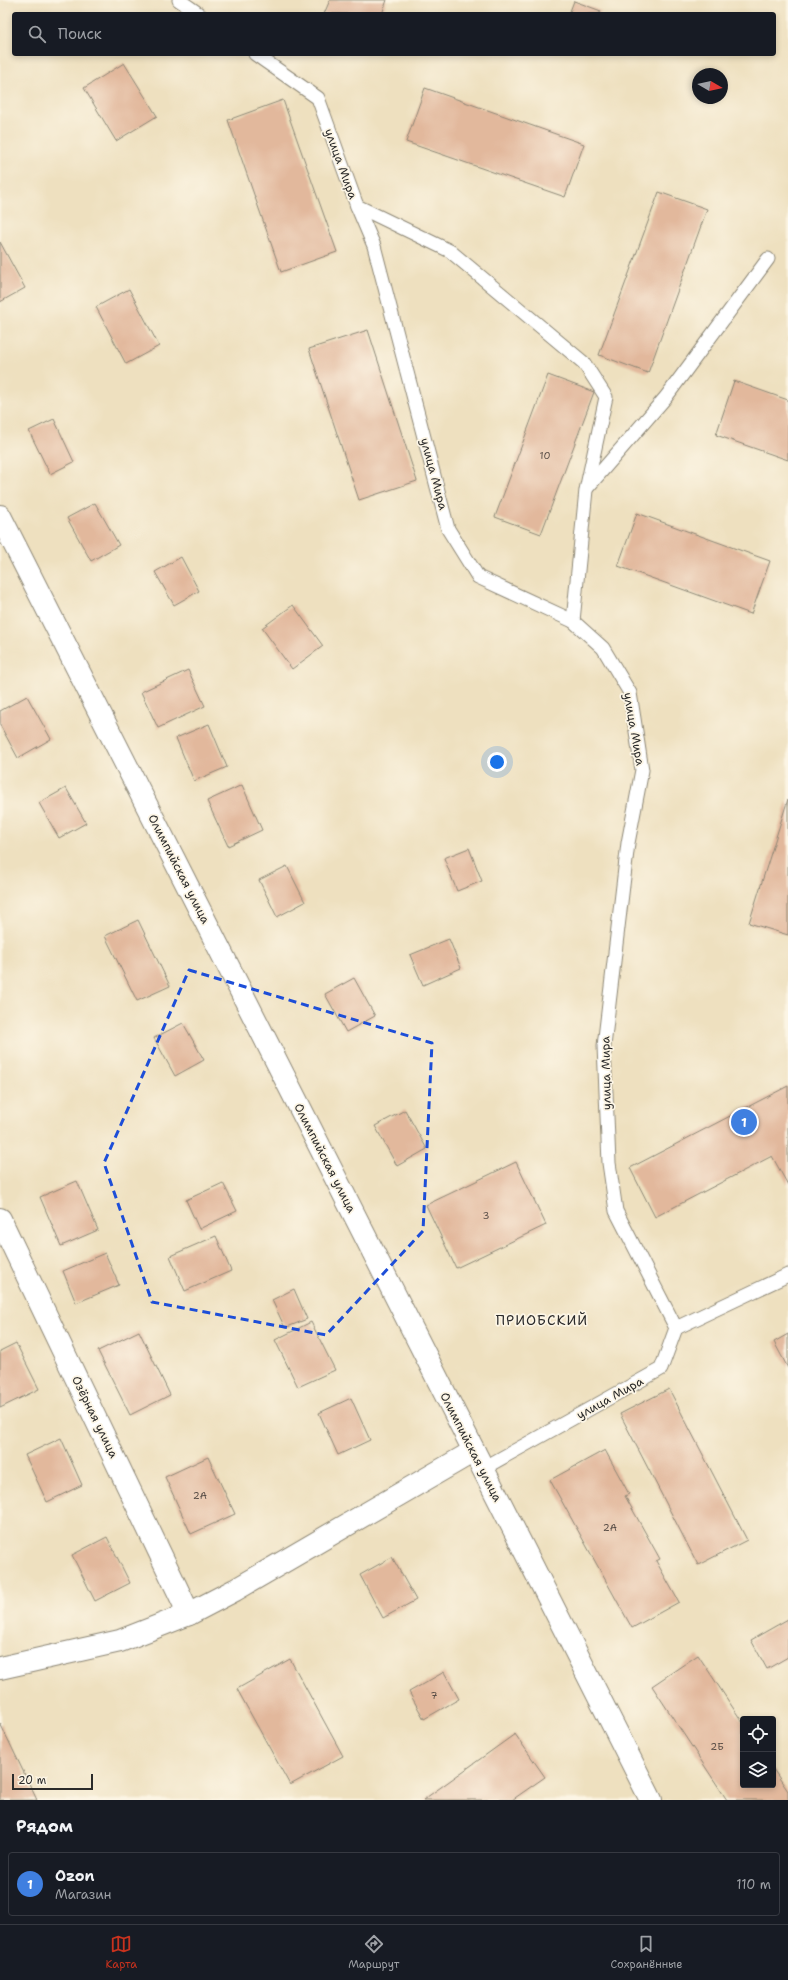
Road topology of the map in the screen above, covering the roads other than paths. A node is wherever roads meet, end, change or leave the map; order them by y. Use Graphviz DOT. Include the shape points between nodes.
graph roads {
  1 [pos="179,0"];
  2 [pos="196,12"];
  3 [pos="258,56"];
  4 [pos="357,206"];
  5 [pos="768,259"];
  6 [pos="586,490"];
  7 [pos="0,516"];
  8 [pos="573,621"];
  9 [pos="0,1219"];
  10 [pos="788,1275"];
  11 [pos="676,1328"];
  12 [pos="478,1460"];
  13 [pos="189,1614"];
  14 [pos="0,1668"];
  15 [pos="651,1800"];
  1 -- 2 [label="lane"];
  3 -- 4 [label="lane, улица Мира" via="318,98"];
  4 -- 6 [label="lane" via="450,251 584,363 606,397"];
  4 -- 8 [label="lane, улица Мира" via="374,246 448,529 478,577"];
  5 -- 6 [label="lane" via="666,397"];
  6 -- 8 [label="lane"];
  7 -- 12 [label="street, Олимпийская улица"];
  8 -- 11 [label="lane, улица Мира" via="603,648 630,693 642,770 628,843 604,1046 609,1164 616,1211"];
  9 -- 13 [label="street, Озёрная улица"];
  10 -- 11 [label="lane"];
  11 -- 12 [label="lane, улица Мира" via="661,1369"];
  12 -- 13 [label="street"];
  12 -- 15 [label="street, Олимпийская улица"];
  13 -- 14 [label="street" via="120,1641"];
}
